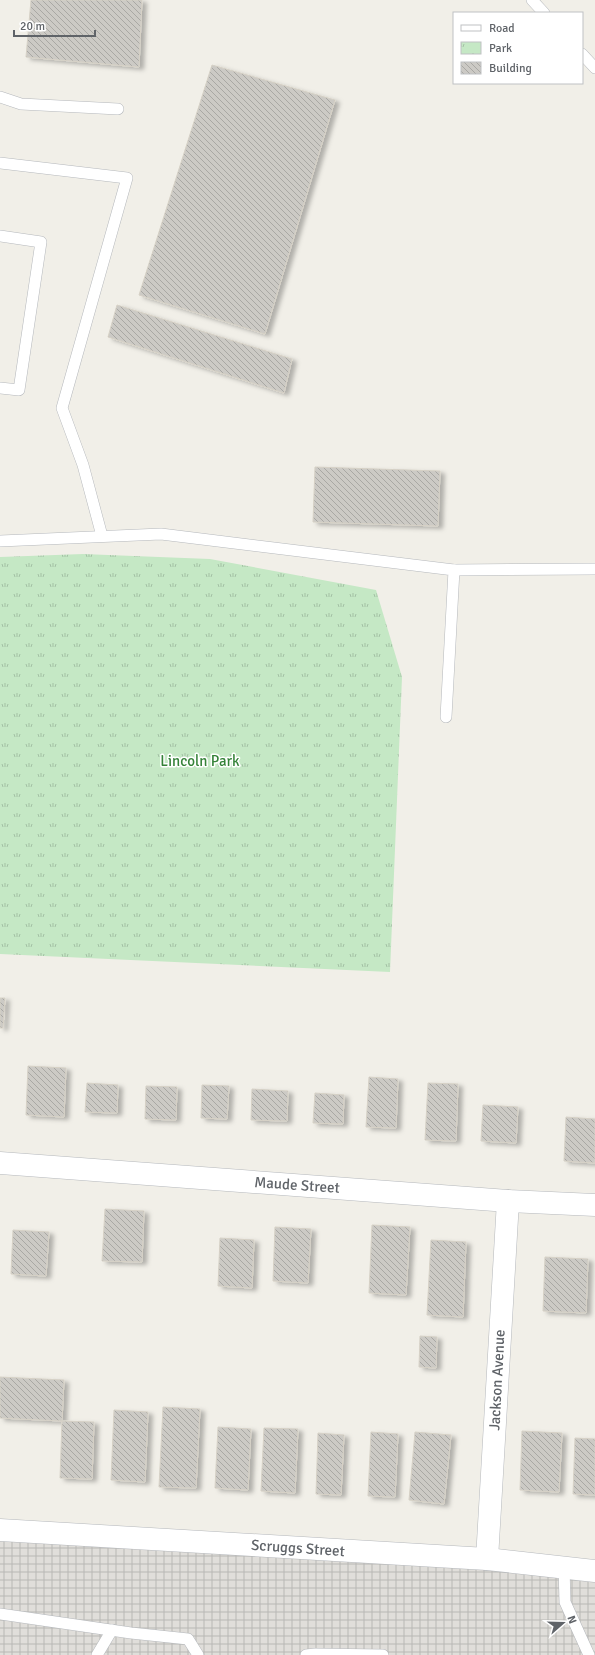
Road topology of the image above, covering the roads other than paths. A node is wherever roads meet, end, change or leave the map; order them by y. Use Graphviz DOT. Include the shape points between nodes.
graph roads {
  1 [pos="532,0"];
  2 [pos="543,12"];
  3 [pos="583,55"];
  4 [pos="595,68"];
  5 [pos="0,98"];
  6 [pos="118,109"];
  7 [pos="0,164"];
  8 [pos="0,236"];
  9 [pos="0,388"];
  10 [pos="102,536"];
  11 [pos="0,540"];
  12 [pos="595,569"];
  13 [pos="454,570"];
  14 [pos="446,717"];
  15 [pos="0,1163"];
  16 [pos="508,1201"];
  17 [pos="595,1205"];
  18 [pos="0,1530"];
  19 [pos="486,1559"];
  20 [pos="564,1567"];
  21 [pos="595,1570"];
  22 [pos="0,1614"];
  23 [pos="112,1630"];
  24 [pos="97,1655"];
  25 [pos="198,1655"];
  26 [pos="306,1655"];
  27 [pos="383,1655"];
  28 [pos="589,1655"];
  1 -- 2 [label="lane"];
  3 -- 4 [label="lane"];
  5 -- 6 [label="lane" via="21,104"];
  7 -- 10 [label="lane" via="127,178 62,408 83,465"];
  8 -- 9 [label="lane" via="42,242 18,390"];
  10 -- 11 [label="lane"];
  10 -- 13 [label="lane" via="161,534"];
  12 -- 13 [label="lane"];
  13 -- 14 [label="lane"];
  15 -- 16 [label="street, Maude Street"];
  16 -- 17 [label="street, Maude Street"];
  16 -- 19 [label="street, Jackson Avenue"];
  18 -- 19 [label="street, Scruggs Street"];
  19 -- 20 [label="street, Scruggs Street"];
  20 -- 21 [label="street, Scruggs Street"];
  20 -- 28 [label="lane" via="565,1602"];
  22 -- 23 [label="lane"];
  23 -- 24 [label="lane"];
  23 -- 25 [label="lane" via="188,1639"];
  26 -- 27 [label="lane"];
}
